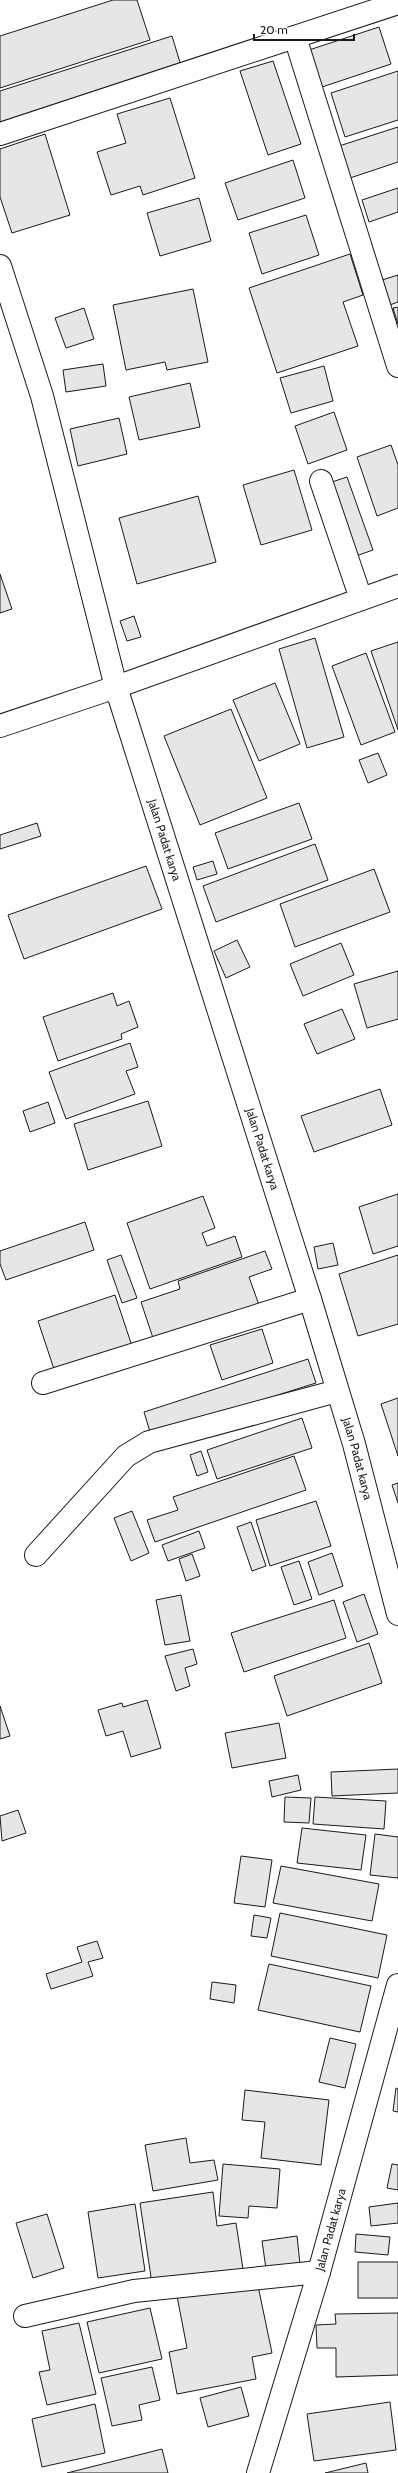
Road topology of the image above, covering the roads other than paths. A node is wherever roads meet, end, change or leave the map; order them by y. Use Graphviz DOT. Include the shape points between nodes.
graph roads {
  1 [pos="398,4"];
  2 [pos="295,37"];
  3 [pos="0,134"];
  4 [pos="0,266"];
  5 [pos="398,366"];
  6 [pos="321,480"];
  7 [pos="398,586"];
  8 [pos="361,599"];
  9 [pos="116,687"];
  10 [pos="0,726"];
  11 [pos="310,1299"];
  12 [pos="43,1383"];
  13 [pos="337,1391"];
  14 [pos="36,1555"];
  15 [pos="398,1614"];
  16 [pos="398,1985"];
  17 [pos="319,2272"];
  18 [pos="25,2316"];
  19 [pos="258,2473"];
  1 -- 2 [label="street"];
  2 -- 3 [label="street"];
  2 -- 5 [label="street"];
  4 -- 9 [label="street, Jalan Padat karya" via="42,396"];
  6 -- 8 [label="street"];
  7 -- 8 [label="street"];
  8 -- 9 [label="street"];
  9 -- 10 [label="street"];
  9 -- 11 [label="street, Jalan Padat karya"];
  11 -- 12 [label="street"];
  11 -- 13 [label="street, Jalan Padat karya"];
  13 -- 14 [label="street" via="149,1442 137,1448 126,1456"];
  13 -- 15 [label="street, Jalan Padat karya" via="354,1444"];
  16 -- 17 [label="street, Jalan Padat karya"];
  17 -- 18 [label="street" via="134,2291"];
  17 -- 19 [label="street, Jalan Padat karya"];
}
